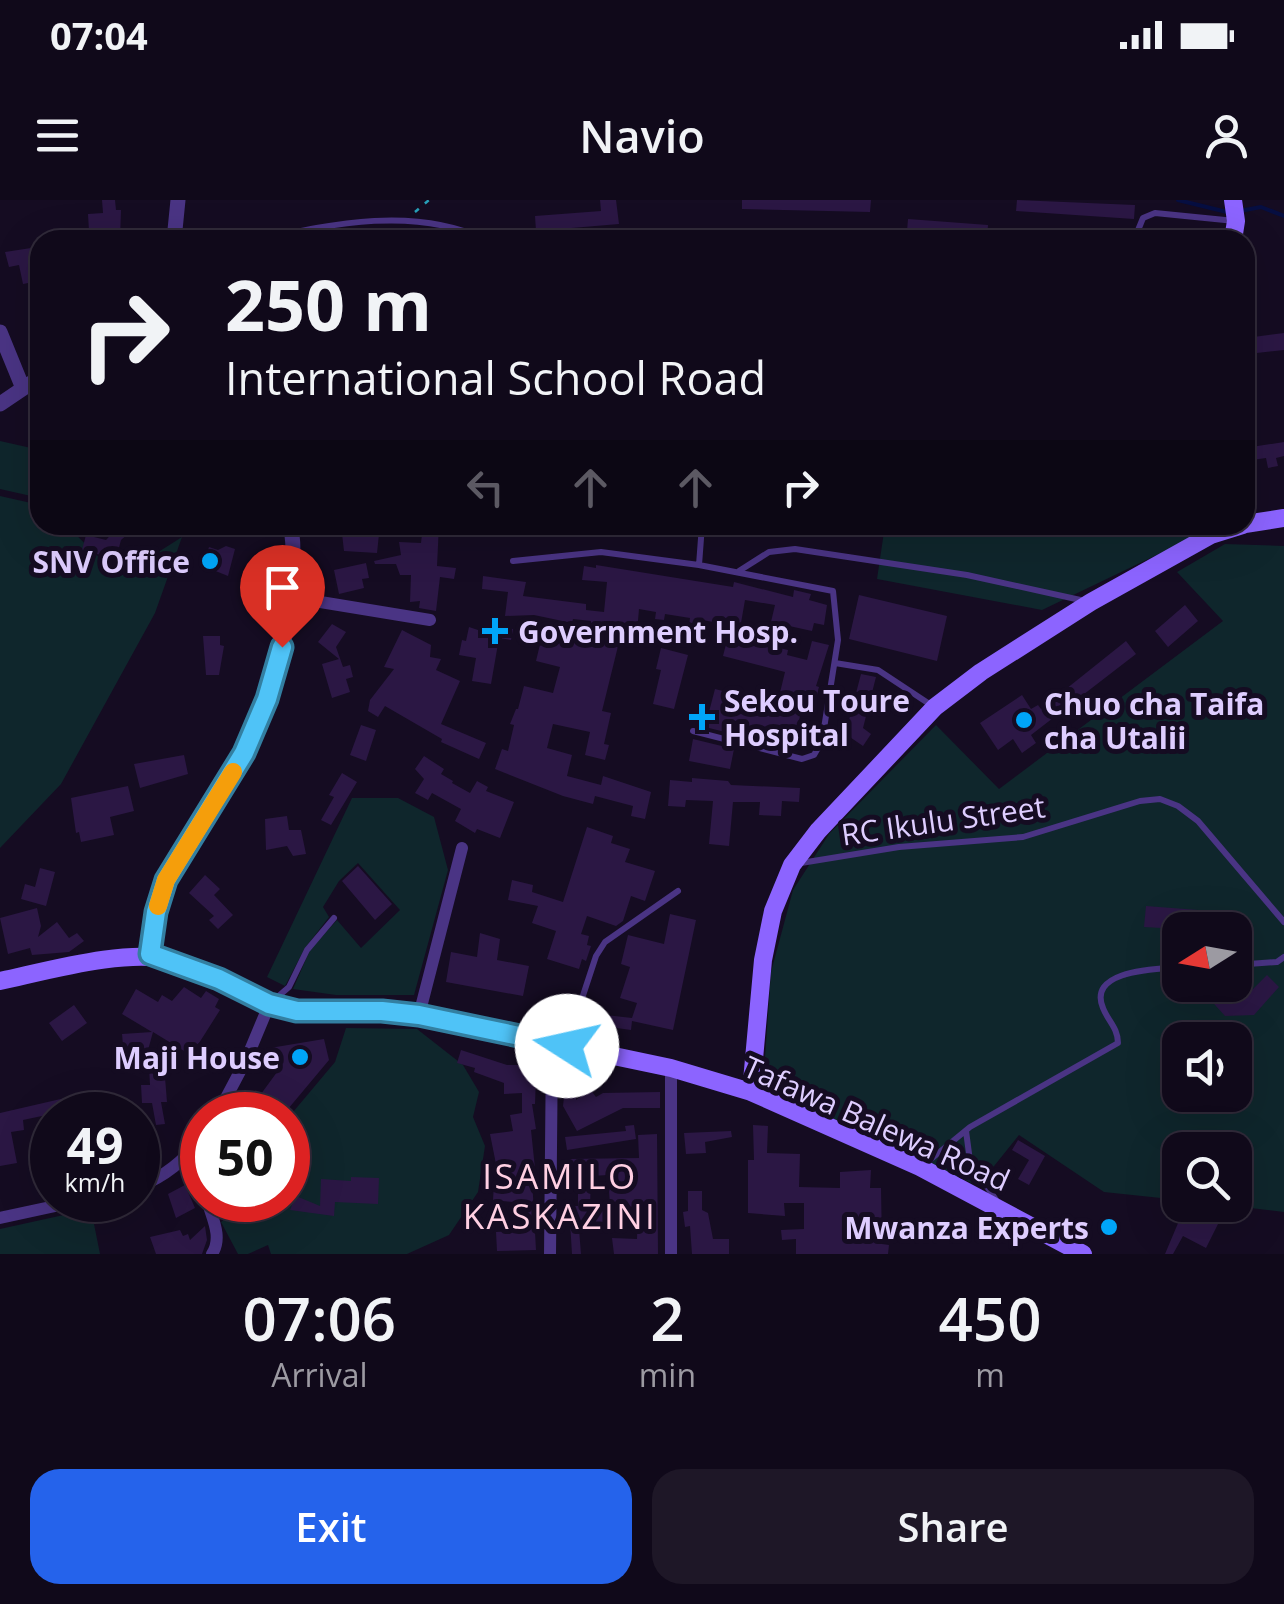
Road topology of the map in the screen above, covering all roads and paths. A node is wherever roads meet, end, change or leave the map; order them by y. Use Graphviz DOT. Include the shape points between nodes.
graph roads {
  1 [pos="178,200"];
  2 [pos="429,200"];
  3 [pos="1233,200"];
  4 [pos="406,220"];
  5 [pos="175,230"];
  6 [pos="310,230"];
  7 [pos="465,230"];
  8 [pos="1138,230"];
  9 [pos="1222,230"];
  10 [pos="1234,230"];
  11 [pos="0,332"];
  12 [pos="30,382"];
  13 [pos="22,386"];
  14 [pos="0,404"];
  15 [pos="1284,518"];
  16 [pos="1255,523"];
  17 [pos="292,535"];
  18 [pos="701,535"];
  19 [pos="1202,535"];
  20 [pos="513,561"];
  21 [pos="699,565"];
  22 [pos="738,572"];
  23 [pos="290,597"];
  24 [pos="1091,602"];
  25 [pos="430,620"];
  26 [pos="835,663"];
  27 [pos="935,708"];
  28 [pos="693,731"];
  29 [pos="462,848"];
  30 [pos="792,865"];
  31 [pos="678,891"];
  32 [pos="334,918"];
  33 [pos="1284,922"];
  34 [pos="150,954"];
  35 [pos="1284,957"];
  36 [pos="1252,964"];
  37 [pos="1162,970"];
  38 [pos="0,981"];
  39 [pos="269,1004"];
  40 [pos="419,1015"];
  41 [pos="559,1044"];
  42 [pos="671,1068"];
  43 [pos="229,1092"];
  44 [pos="751,1092"];
  45 [pos="966,1130"];
  46 [pos="920,1168"];
  47 [pos="30,1211"];
  48 [pos="1007,1212"];
  49 [pos="0,1218"];
  50 [pos="214,1222"];
  51 [pos="212,1254"];
  52 [pos="550,1254"];
  53 [pos="671,1254"];
  54 [pos="1083,1254"];
  1 -- 5 [label="street"];
  2 -- 4 [label="path"];
  3 -- 10 [label="main road"];
  4 -- 6 [label="lane"];
  4 -- 7 [label="lane"];
  8 -- 9 [label="lane" via="1155,213"];
  11 -- 13 [label="street"];
  12 -- 13 [label="street"];
  13 -- 14 [label="street"];
  15 -- 16 [label="main road"];
  17 -- 23 [label="street"];
  18 -- 21 [label="lane"];
  19 -- 24 [label="main road"];
  20 -- 21 [label="lane" via="601,552"];
  21 -- 22 [label="lane"];
  22 -- 24 [label="lane" via="768,552 796,549"];
  22 -- 26 [label="lane" via="833,591"];
  23 -- 25 [label="street"];
  23 -- 34 [label="street" via="267,699 244,753 166,880"];
  24 -- 27 [label="main road"];
  26 -- 27 [label="lane" via="878,670"];
  26 -- 28 [label="lane" via="814,755 802,758"];
  27 -- 30 [label="main road"];
  29 -- 40 [label="street"];
  30 -- 33 [label="lane, RC Ikulu Street" via="1023,836 1160,798 1198,821"];
  30 -- 44 [label="main road" via="773,910 763,960"];
  31 -- 41 [label="lane" via="605,942"];
  32 -- 39 [label="lane" via="307,950 289,987"];
  34 -- 38 [label="main road"];
  34 -- 39 [label="main road, Tafawa Balewa Road"];
  35 -- 36 [label="lane"];
  37 -- 45 [label="lane" via="1103,985 1102,1007 1118,1044"];
  39 -- 40 [label="main road, Tafawa Balewa Road"];
  39 -- 43 [label="street"];
  40 -- 41 [label="main road, Tafawa Balewa Road"];
  41 -- 42 [label="main road, Tafawa Balewa Road"];
  41 -- 52 [label="street"];
  42 -- 44 [label="main road, Tafawa Balewa Road"];
  42 -- 53 [label="street"];
  44 -- 46 [label="main road, Tafawa Balewa Road"];
  45 -- 46 [label="lane"];
  45 -- 48 [label="lane" via="970,1162"];
  46 -- 48 [label="main road, Tafawa Balewa Road"];
  47 -- 49 [label="street"];
  48 -- 54 [label="main road, Tafawa Balewa Road"];
  50 -- 51 [label="street"];
}
